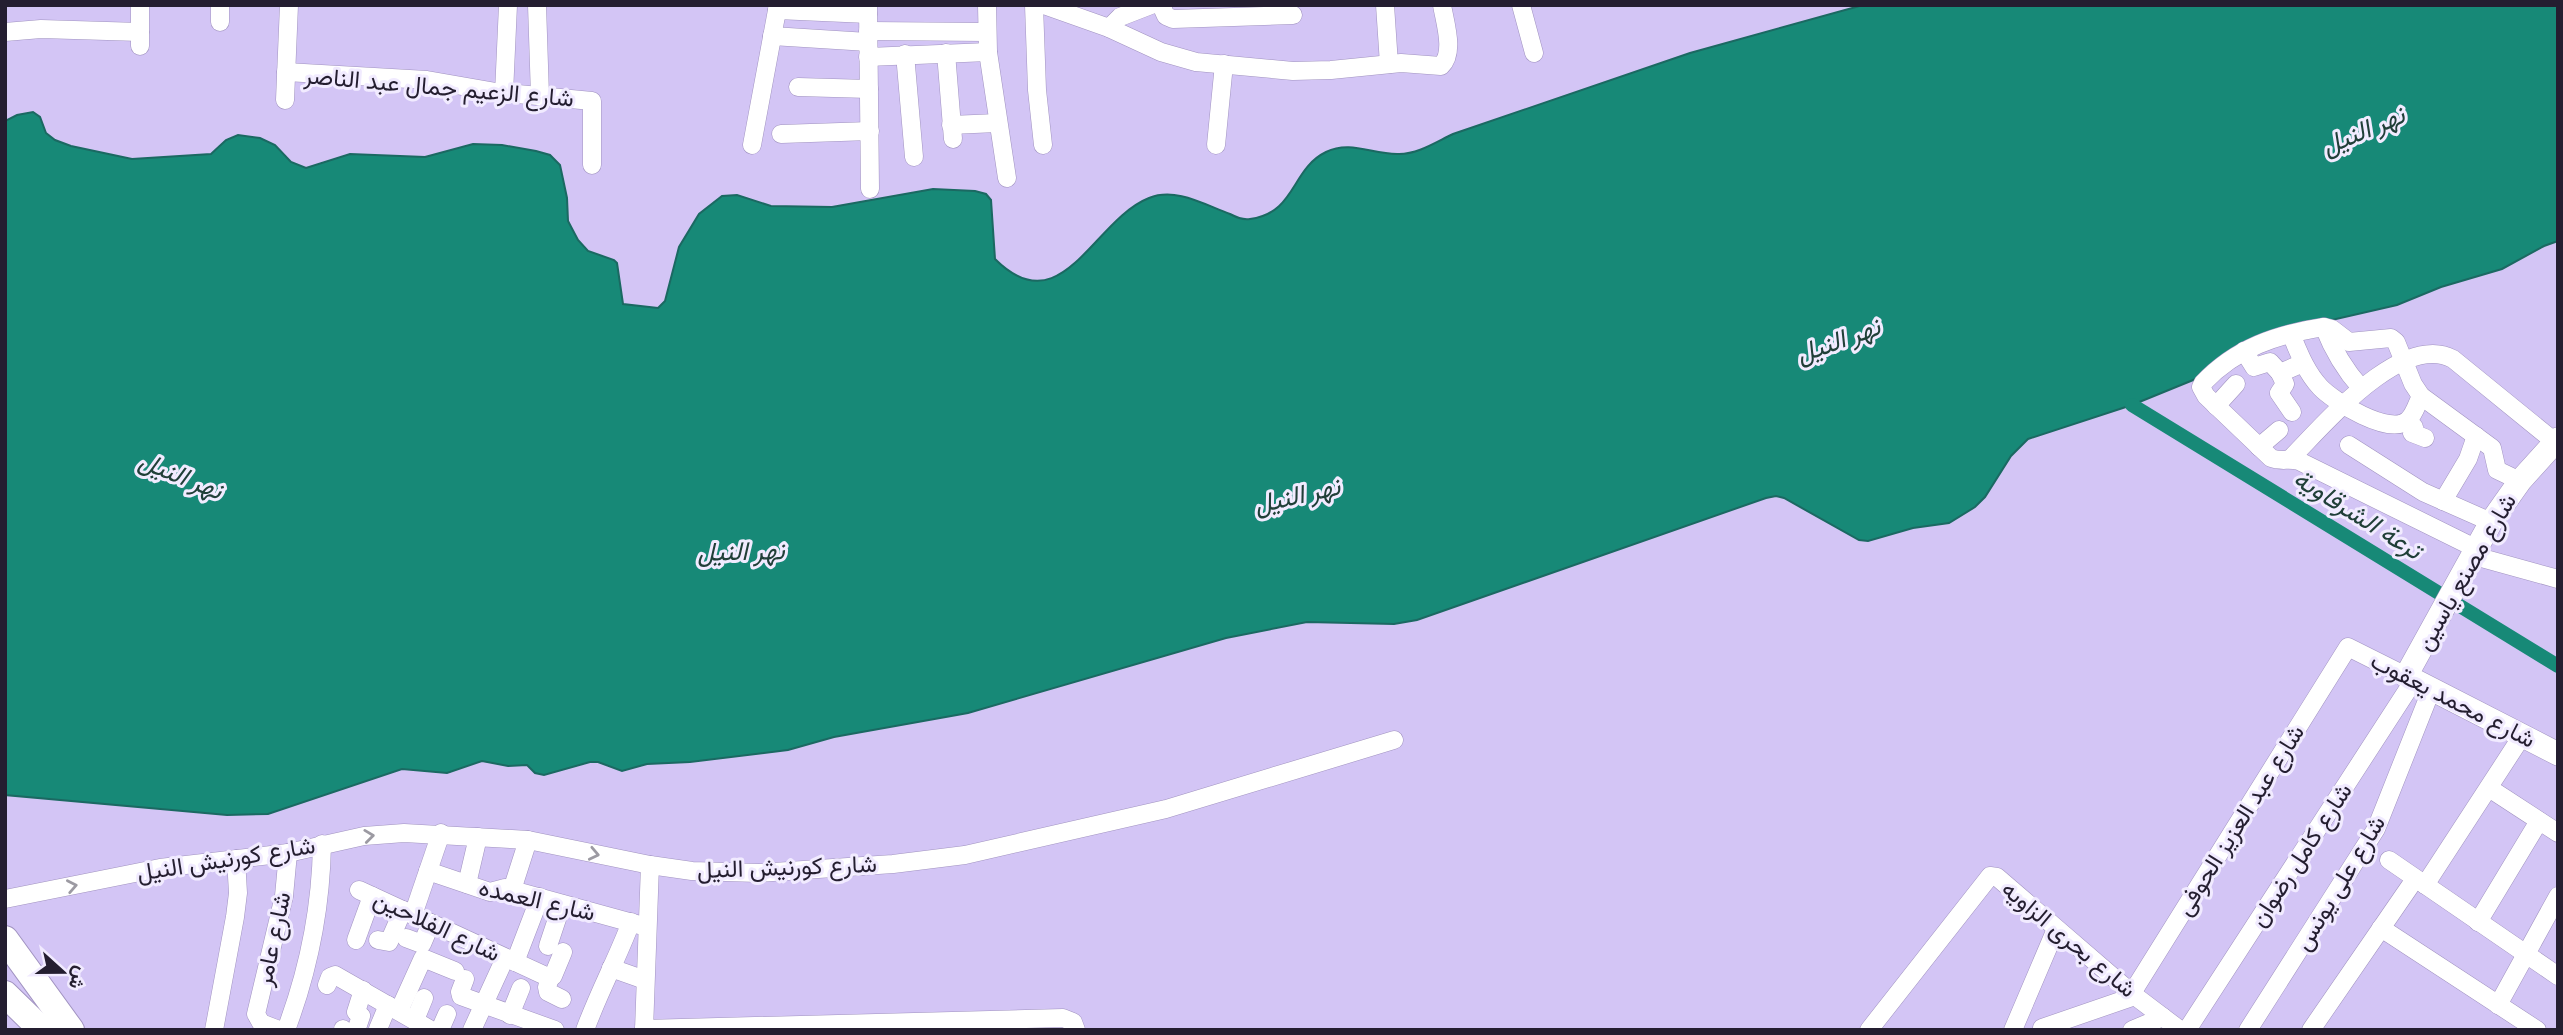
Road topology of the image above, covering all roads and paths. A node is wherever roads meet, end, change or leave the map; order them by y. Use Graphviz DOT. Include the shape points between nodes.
graph roads {
  1 [pos="140,5"];
  2 [pos="289,5"];
  3 [pos="508,5"];
  4 [pos="537,5"];
  5 [pos="987,5"];
  6 [pos="1034,5"];
  7 [pos="1044,5"];
  8 [pos="1151,5"];
  9 [pos="1161,5"];
  10 [pos="1385,5"];
  11 [pos="1442,5"];
  12 [pos="1521,5"];
  13 [pos="777,8"];
  14 [pos="1293,15"];
  15 [pos="1109,29"];
  16 [pos="868,30"];
  17 [pos="5,32"];
  18 [pos="987,32"];
  19 [pos="772,36"];
  20 [pos="946,52"];
  21 [pos="988,52"];
  22 [pos="1534,53"];
  23 [pos="905,54"];
  24 [pos="1389,64"];
  25 [pos="1224,65"];
  26 [pos="286,72"];
  27 [pos="798,88"];
  28 [pos="869,89"];
  29 [pos="504,93"];
  30 [pos="540,96"];
  31 [pos="285,100"];
  32 [pos="997,123"];
  33 [pos="870,131"];
  34 [pos="781,134"];
  35 [pos="752,145"];
  36 [pos="1043,145"];
  37 [pos="1216,145"];
  38 [pos="915,157"];
  39 [pos="592,165"];
  40 [pos="1007,178"];
  41 [pos="870,189"];
  42 [pos="2324,327"];
  43 [pos="2291,334"];
  44 [pos="2244,351"];
  45 [pos="2404,361"];
  46 [pos="2302,363"];
  47 [pos="2280,373"];
  48 [pos="2236,384"];
  49 [pos="2361,388"];
  50 [pos="2421,396"];
  51 [pos="2216,406"];
  52 [pos="2343,406"];
  53 [pos="2292,412"];
  54 [pos="2404,423"];
  55 [pos="2279,430"];
  56 [pos="2476,436"];
  57 [pos="2425,438"];
  58 [pos="2556,440"];
  59 [pos="2348,446"];
  60 [pos="2259,447"];
  61 [pos="2290,459"];
  62 [pos="2520,481"];
  63 [pos="2423,492"];
  64 [pos="2443,502"];
  65 [pos="2411,516"];
  66 [pos="2491,522"];
  67 [pos="2473,551"];
  68 [pos="2558,579"];
  69 [pos="2348,646"];
  70 [pos="2417,681"];
  71 [pos="2522,736"];
  72 [pos="1394,740"];
  73 [pos="2558,754"];
  74 [pos="2489,788"];
  75 [pos="2539,821"];
  76 [pos="441,833"];
  77 [pos="2558,833"];
  78 [pos="478,836"];
  79 [pos="528,840"];
  80 [pos="322,844"];
  81 [pos="288,853"];
  82 [pos="236,859"];
  83 [pos="2389,860"];
  84 [pos="650,865"];
  85 [pos="428,871"];
  86 [pos="2420,882"];
  87 [pos="467,884"];
  88 [pos="512,890"];
  89 [pos="2558,896"];
  90 [pos="540,897"];
  91 [pos="5,900"];
  92 [pos="562,904"];
  93 [pos="408,913"];
  94 [pos="2478,922"];
  95 [pos="431,923"];
  96 [pos="639,924"];
  97 [pos="2381,928"];
  98 [pos="2056,929"];
  99 [pos="407,938"];
  100 [pos="5,939"];
  101 [pos="356,940"];
  102 [pos="378,940"];
  103 [pos="2526,954"];
  104 [pos="510,960"];
  105 [pos="466,964"];
  106 [pos="611,968"];
  107 [pos="2558,976"];
  108 [pos="550,978"];
  109 [pos="645,979"];
  110 [pos="337,985"];
  111 [pos="521,988"];
  112 [pos="363,990"];
  113 [pos="5,994"];
  114 [pos="2133,994"];
  115 [pos="424,998"];
  116 [pos="562,999"];
  117 [pos="484,1005"];
  118 [pos="2498,1005"];
  119 [pos="510,1015"];
  120 [pos="2163,1017"];
  121 [pos="406,1018"];
  122 [pos="2016,1022"];
  123 [pos="1035,1024"];
  124 [pos="968,1025"];
  125 [pos="880,1026"];
  126 [pos="535,1027"];
  127 [pos="796,1027"];
  128 [pos="726,1028"];
  129 [pos="1076,1028"];
  130 [pos="348,1029"];
  131 [pos="378,1029"];
  132 [pos="644,1029"];
  133 [pos="2043,1029"];
  134 [pos="42,1030"];
  135 [pos="71,1030"];
  136 [pos="214,1030"];
  137 [pos="279,1030"];
  138 [pos="286,1030"];
  139 [pos="472,1030"];
  140 [pos="555,1030"];
  141 [pos="585,1030"];
  142 [pos="1869,1030"];
  143 [pos="2132,1030"];
  144 [pos="2180,1030"];
  145 [pos="2187,1030"];
  146 [pos="2248,1030"];
  147 [pos="2311,1030"];
  148 [pos="2537,1030"];
  1 -- 17 [label="street" via="140,39 41,29"];
  2 -- 26 [label="street"];
  3 -- 29 [label="street"];
  4 -- 30 [label="street"];
  5 -- 18 [label="street"];
  6 -- 36 [label="street"];
  7 -- 15 [label="street"];
  8 -- 15 [label="street" via="1120,17"];
  9 -- 14 [label="street" via="1166,16 1184,20"];
  10 -- 24 [label="street"];
  11 -- 24 [label="street" via="1448,53 1445,63"];
  12 -- 22 [label="street"];
  13 -- 16 [label="street"];
  13 -- 19 [label="street"];
  15 -- 25 [label="street" via="1176,57"];
  16 -- 18 [label="street"];
  16 -- 19 [label="street"];
  16 -- 23 [label="street"];
  16 -- 28 [label="street"];
  18 -- 21 [label="street"];
  19 -- 35 [label="street"];
  20 -- 21 [label="street"];
  20 -- 23 [label="street"];
  20 -- 32 [label="street" via="952,132"];
  21 -- 32 [label="street"];
  23 -- 38 [label="street"];
  24 -- 25 [label="street" via="1293,71"];
  25 -- 37 [label="street"];
  26 -- 29 [label="street, شارع الزعيم جمال عبد الناصر" via="427,80"];
  26 -- 31 [label="street"];
  27 -- 28 [label="street"];
  28 -- 33 [label="street"];
  29 -- 30 [label="street, شارع الزعيم جمال عبد الناصر"];
  30 -- 39 [label="street, شارع الزعيم جمال عبد الناصر" via="592,101"];
  32 -- 40 [label="street"];
  33 -- 34 [label="street"];
  33 -- 41 [label="street"];
  42 -- 43 [label="street"];
  42 -- 45 [label="street" via="2349,342 2388,337 2396,342"];
  42 -- 49 [label="street" via="2339,360"];
  43 -- 44 [label="street"];
  43 -- 46 [label="street"];
  44 -- 47 [label="street" via="2253,367 2270,362"];
  44 -- 51 [label="street" via="2218,368 2201,387"];
  45 -- 49 [label="street"];
  45 -- 50 [label="street"];
  45 -- 58 [label="street" via="2427,353 2445,354"];
  46 -- 47 [label="street"];
  46 -- 52 [label="street" via="2320,387"];
  47 -- 53 [label="street" via="2285,384 2279,393"];
  48 -- 51 [label="street"];
  49 -- 52 [label="street"];
  50 -- 54 [label="street"];
  50 -- 56 [label="street"];
  51 -- 60 [label="street"];
  52 -- 54 [label="street" via="2382,423"];
  52 -- 61 [label="street"];
  54 -- 57 [label="street"];
  55 -- 60 [label="street"];
  56 -- 62 [label="street" via="2492,448 2497,470"];
  56 -- 64 [label="street"];
  58 -- 62 [label="main road, شارع مصنع ياسين"];
  59 -- 63 [label="street"];
  60 -- 61 [label="street" via="2278,461"];
  61 -- 65 [label="street"];
  62 -- 66 [label="main road, شارع مصنع ياسين"];
  63 -- 64 [label="street"];
  63 -- 65 [label="street"];
  64 -- 66 [label="street"];
  65 -- 67 [label="street"];
  66 -- 67 [label="main road, شارع مصنع ياسين"];
  67 -- 68 [label="street"];
  67 -- 70 [label="main road, شارع مصنع ياسين" via="2430,631"];
  69 -- 70 [label="street, شارع محمد يعقوب"];
  69 -- 114 [label="street, شارع عبد العزيز الحوفى"];
  70 -- 71 [label="main road, شارع محمد يعقوب"];
  70 -- 145 [label="street, شارع كامل رضوان"];
  70 -- 146 [label="street, شارع على يونس" via="2376,829"];
  71 -- 73 [label="main road, شارع محمد يعقوب"];
  71 -- 74 [label="street"];
  72 -- 84 [label="street, شارع كورنيش النيل" via="1166,809 965,855 759,873"];
  74 -- 75 [label="street"];
  74 -- 86 [label="street"];
  75 -- 77 [label="street"];
  75 -- 94 [label="street"];
  76 -- 78 [label="street, شارع كورنيش النيل"];
  80 -- 76 [label="street, شارع كورنيش النيل, one-way" via="404,832"];
  76 -- 85 [label="street"];
  78 -- 79 [label="street, شارع كورنيش النيل"];
  78 -- 87 [label="street"];
  79 -- 84 [label="street, شارع كورنيش النيل, one-way"];
  79 -- 88 [label="street"];
  80 -- 81 [label="street, شارع كورنيش النيل"];
  80 -- 138 [label="street" via="317,921"];
  81 -- 82 [label="street, شارع كورنيش النيل"];
  81 -- 137 [label="street, شارع عامر" via="284,896 256,1014 261,1023"];
  91 -- 82 [label="street, شارع كورنيش النيل, one-way" via="160,868"];
  82 -- 136 [label="street" via="238,894"];
  83 -- 86 [label="street"];
  84 -- 96 [label="street"];
  85 -- 87 [label="street, شارع العمده"];
  85 -- 93 [label="street"];
  86 -- 94 [label="street"];
  86 -- 97 [label="street"];
  87 -- 88 [label="street, شارع العمده" via="490,892"];
  88 -- 90 [label="street, شارع العمده"];
  89 -- 103 [label="street"];
  90 -- 92 [label="street, شارع العمده"];
  90 -- 104 [label="street"];
  92 -- 96 [label="street, شارع العمده"];
  92 -- 108 [label="street"];
  93 -- 95 [label="street, شارع الفلاحين"];
  93 -- 101 [label="street, شارع الفلاحين" via="365,893"];
  93 -- 102 [label="street" via="390,942"];
  94 -- 103 [label="street"];
  95 -- 99 [label="street" via="422,944"];
  95 -- 105 [label="street, شارع الفلاحين"];
  96 -- 106 [label="street"];
  96 -- 109 [label="street"];
  97 -- 118 [label="street"];
  97 -- 147 [label="street"];
  98 -- 114 [label="street, شارع بحرى الزاويه"];
  98 -- 122 [label="street"];
  98 -- 142 [label="street, شارع بحرى الزاويه" via="1997,877 1986,878"];
  100 -- 135 [label="highway"];
  103 -- 107 [label="street"];
  103 -- 118 [label="street"];
  104 -- 105 [label="street, شارع الفلاحين"];
  104 -- 108 [label="street, شارع الفلاحين"];
  104 -- 117 [label="street"];
  105 -- 117 [label="street" via="459,994"];
  105 -- 121 [label="street" via="423,958"];
  106 -- 109 [label="street"];
  106 -- 141 [label="street"];
  108 -- 116 [label="street" via="548,992"];
  109 -- 132 [label="street"];
  110 -- 112 [label="street"];
  111 -- 119 [label="street"];
  112 -- 121 [label="street"];
  112 -- 130 [label="street" via="356,1012 361,1016"];
  113 -- 134 [label="highway"];
  114 -- 120 [label="street, شارع بحرى الزاويه"];
  114 -- 133 [label="street"];
  115 -- 121 [label="street"];
  117 -- 119 [label="street"];
  117 -- 139 [label="street"];
  118 -- 148 [label="street"];
  119 -- 126 [label="street"];
  120 -- 143 [label="street"];
  120 -- 144 [label="street, شارع بحرى الزاويه"];
  121 -- 131 [label="street"];
  122 -- 133 [label="street"];
  123 -- 124 [label="street"];
  123 -- 129 [label="street" via="1068,1019"];
  124 -- 125 [label="street"];
  125 -- 127 [label="street"];
  126 -- 140 [label="street"];
  127 -- 128 [label="street"];
  128 -- 132 [label="street"];
}
